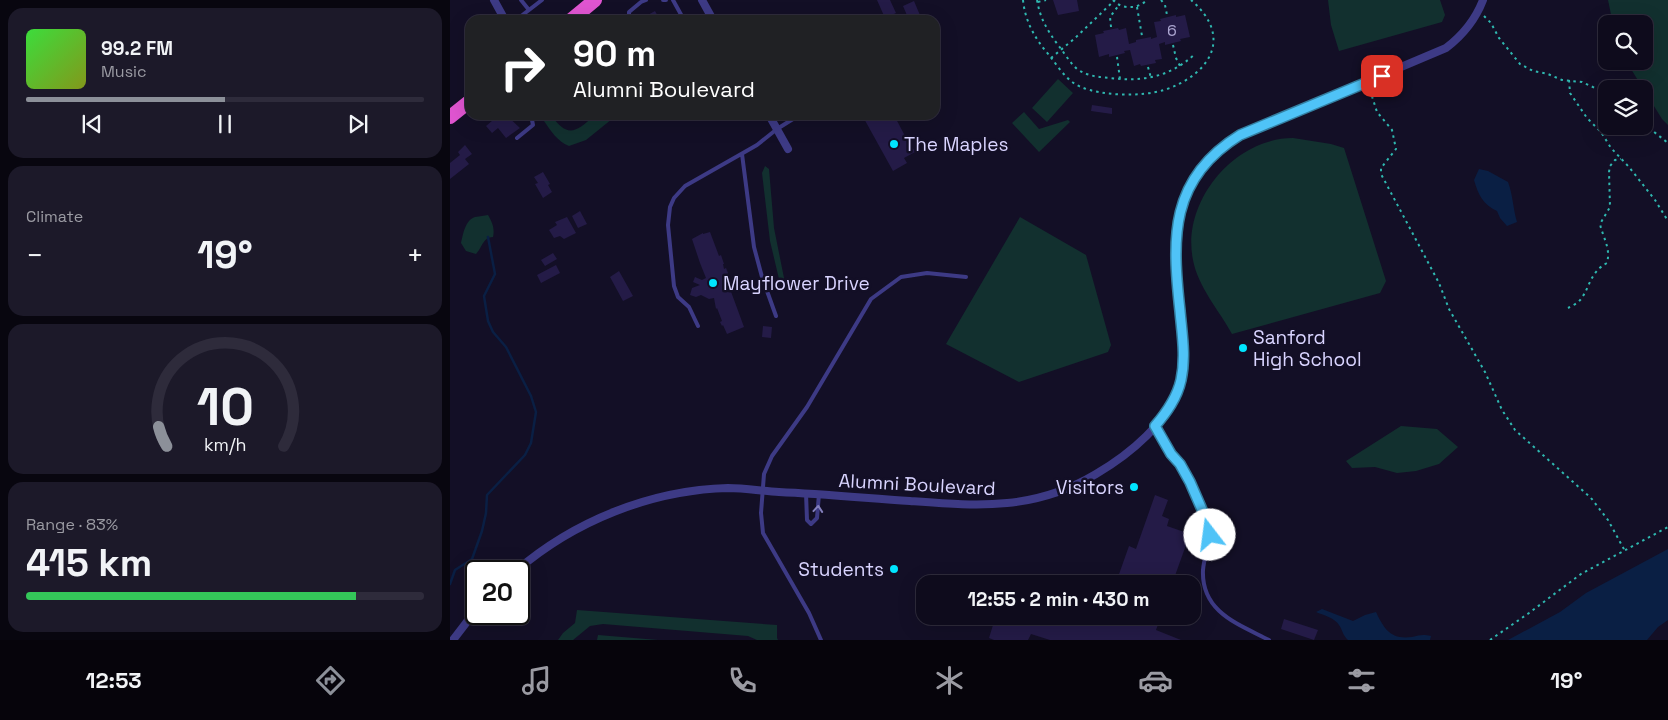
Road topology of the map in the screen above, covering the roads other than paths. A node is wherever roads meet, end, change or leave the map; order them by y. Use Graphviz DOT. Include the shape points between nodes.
graph roads {
  1 [pos="494,0"];
  2 [pos="521,0"];
  3 [pos="542,0"];
  4 [pos="595,0"];
  5 [pos="634,0"];
  6 [pos="646,0"];
  7 [pos="672,0"];
  8 [pos="702,0"];
  9 [pos="1483,0"];
  10 [pos="641,1"];
  11 [pos="529,10"];
  12 [pos="502,15"];
  13 [pos="522,15"];
  14 [pos="577,15"];
  15 [pos="629,15"];
  16 [pos="681,15"];
  17 [pos="710,15"];
  18 [pos="465,105"];
  19 [pos="450,116"];
  20 [pos="532,120"];
  21 [pos="771,120"];
  22 [pos="791,120"];
  23 [pos="777,129"];
  24 [pos="517,138"];
  25 [pos="788,149"];
  26 [pos="742,154"];
  27 [pos="966,277"];
  28 [pos="776,316"];
  29 [pos="698,326"];
  30 [pos="1155,426"];
  31 [pos="762,491"];
  32 [pos="806,494"];
  33 [pos="819,494"];
  34 [pos="529,560"];
  35 [pos="465,624"];
  36 [pos="453,640"];
  37 [pos="821,640"];
  38 [pos="1269,640"];
  1 -- 12 [label="street"];
  2 -- 11 [label="lane"];
  3 -- 11 [label="lane"];
  4 -- 14 [label="highway"];
  5 -- 10 [label="lane"];
  6 -- 10 [label="lane"];
  7 -- 16 [label="lane"];
  8 -- 17 [label="street"];
  9 -- 30 [label="street, Alumni Boulevard" via="1465,33 1446,48 1240,135 1216,154 1195,178 1181,208 1176,232 1182,371 1175,398"];
  10 -- 15 [label="lane"];
  11 -- 13 [label="lane"];
  18 -- 19 [label="highway"];
  20 -- 24 [label="lane" via="534,125"];
  21 -- 23 [label="street"];
  22 -- 23 [label="lane"];
  23 -- 25 [label="street"];
  23 -- 26 [label="lane"];
  26 -- 28 [label="lane" via="754,247"];
  26 -- 29 [label="lane" via="685,186 670,207 668,225 674,286"];
  27 -- 31 [label="lane" via="927,273 901,277 871,299 807,407 772,456 764,474"];
  30 -- 33 [label="street, Alumni Boulevard" via="1128,452 1092,477 1064,490 1020,503 963,505"];
  30 -- 38 [label="lane" via="1190,482 1210,528 1203,570 1208,597 1229,620"];
  31 -- 32 [label="street, Alumni Boulevard"];
  31 -- 34 [label="street, Alumni Boulevard" via="730,488 697,491 637,503 569,534"];
  31 -- 37 [label="lane" via="764,533"];
  32 -- 33 [label="street, Alumni Boulevard"];
  32 -- 33 [label="lane, one-way" via="807,520 811,524 817,518"];
  35 -- 36 [label="street"];
}
